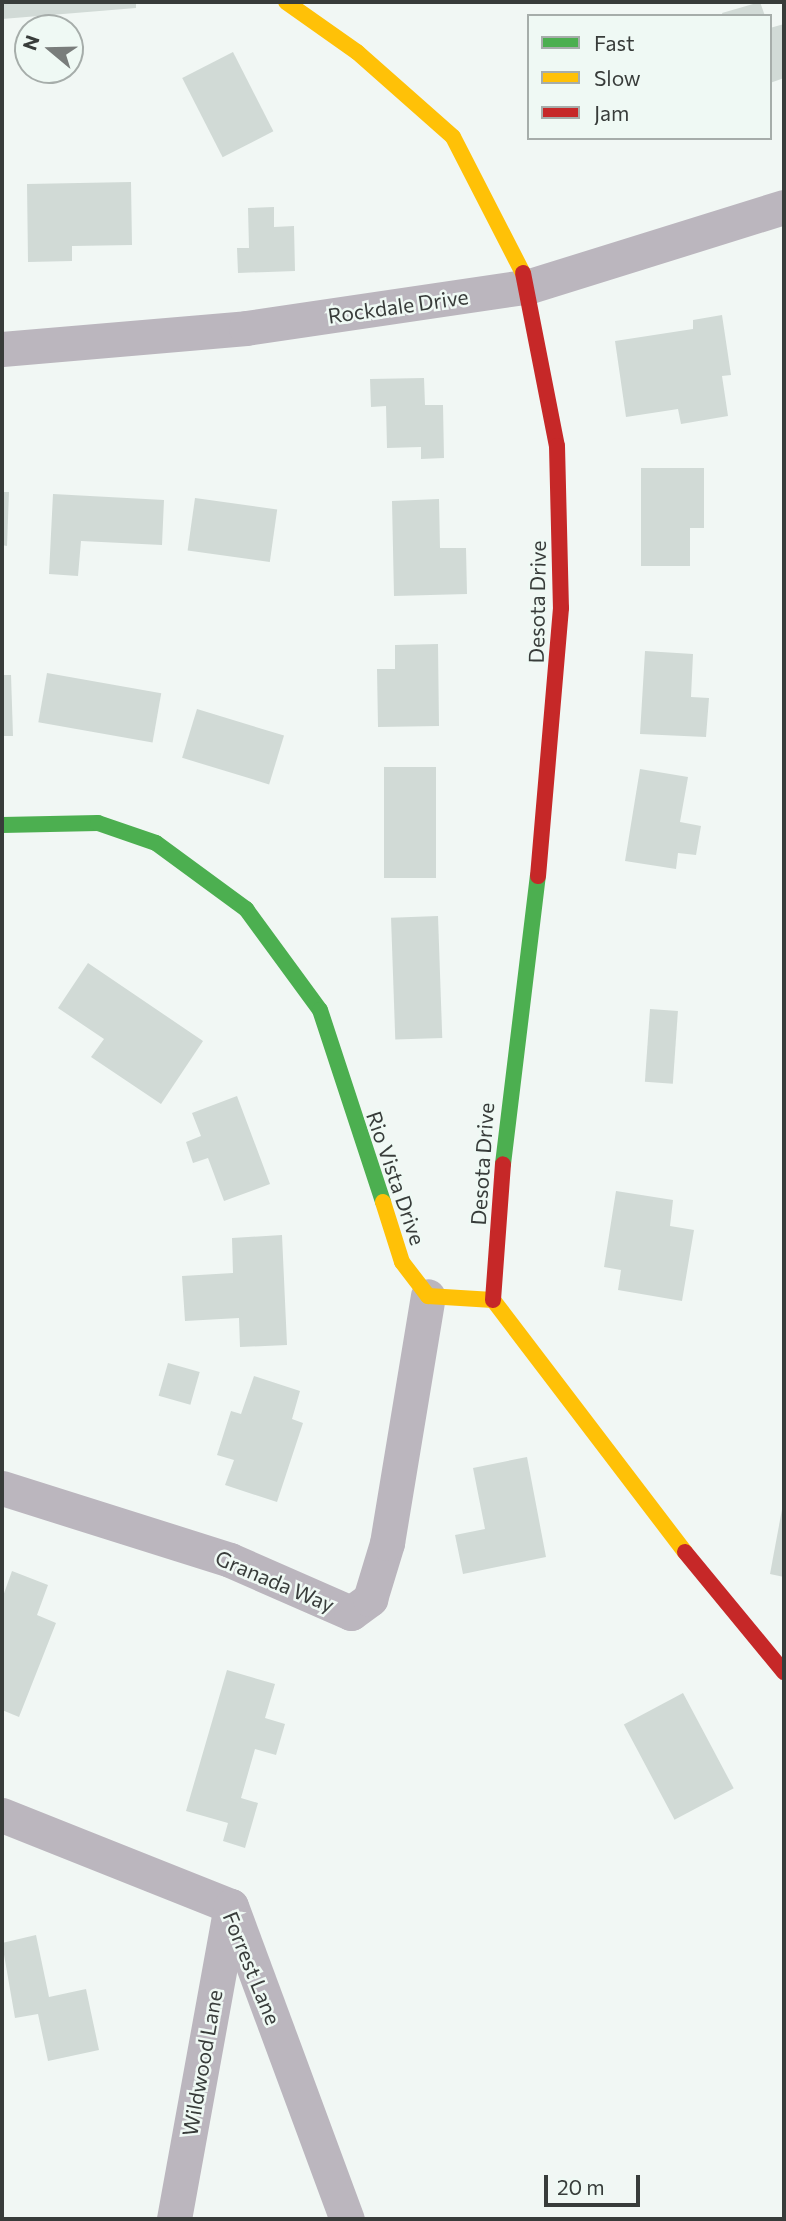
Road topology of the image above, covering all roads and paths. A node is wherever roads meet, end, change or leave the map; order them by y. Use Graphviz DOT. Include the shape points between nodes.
graph roads {
  1 [pos="286,2"];
  2 [pos="784,207"];
  3 [pos="530,286"];
  4 [pos="2,349"];
  5 [pos="2,825"];
  6 [pos="428,1296"];
  7 [pos="493,1300"];
  8 [pos="2,1488"];
  9 [pos="784,1672"];
  10 [pos="2,1815"];
  11 [pos="231,1906"];
  12 [pos="174,2219"];
  13 [pos="347,2219"];
  1 -- 3 [label="street, Desota Drive" via="357,52 453,137"];
  2 -- 3 [label="street, Rockdale Drive"];
  3 -- 4 [label="street, Rockdale Drive" via="246,328"];
  3 -- 7 [label="street, Desota Drive" via="557,446 561,608 550,790 508,1095"];
  5 -- 6 [label="street, Rio Vista Drive" via="98,823 156,843 246,909 320,1010 402,1262"];
  6 -- 7 [label="street"];
  6 -- 8 [label="street, Granada Way" via="387,1543 370,1600 351,1613 230,1560"];
  7 -- 9 [label="street" via="707,1582"];
  10 -- 11 [label="street, Forrest Lane"];
  11 -- 12 [label="street, Wildwood Lane"];
  11 -- 13 [label="street, Forrest Lane"];
}
